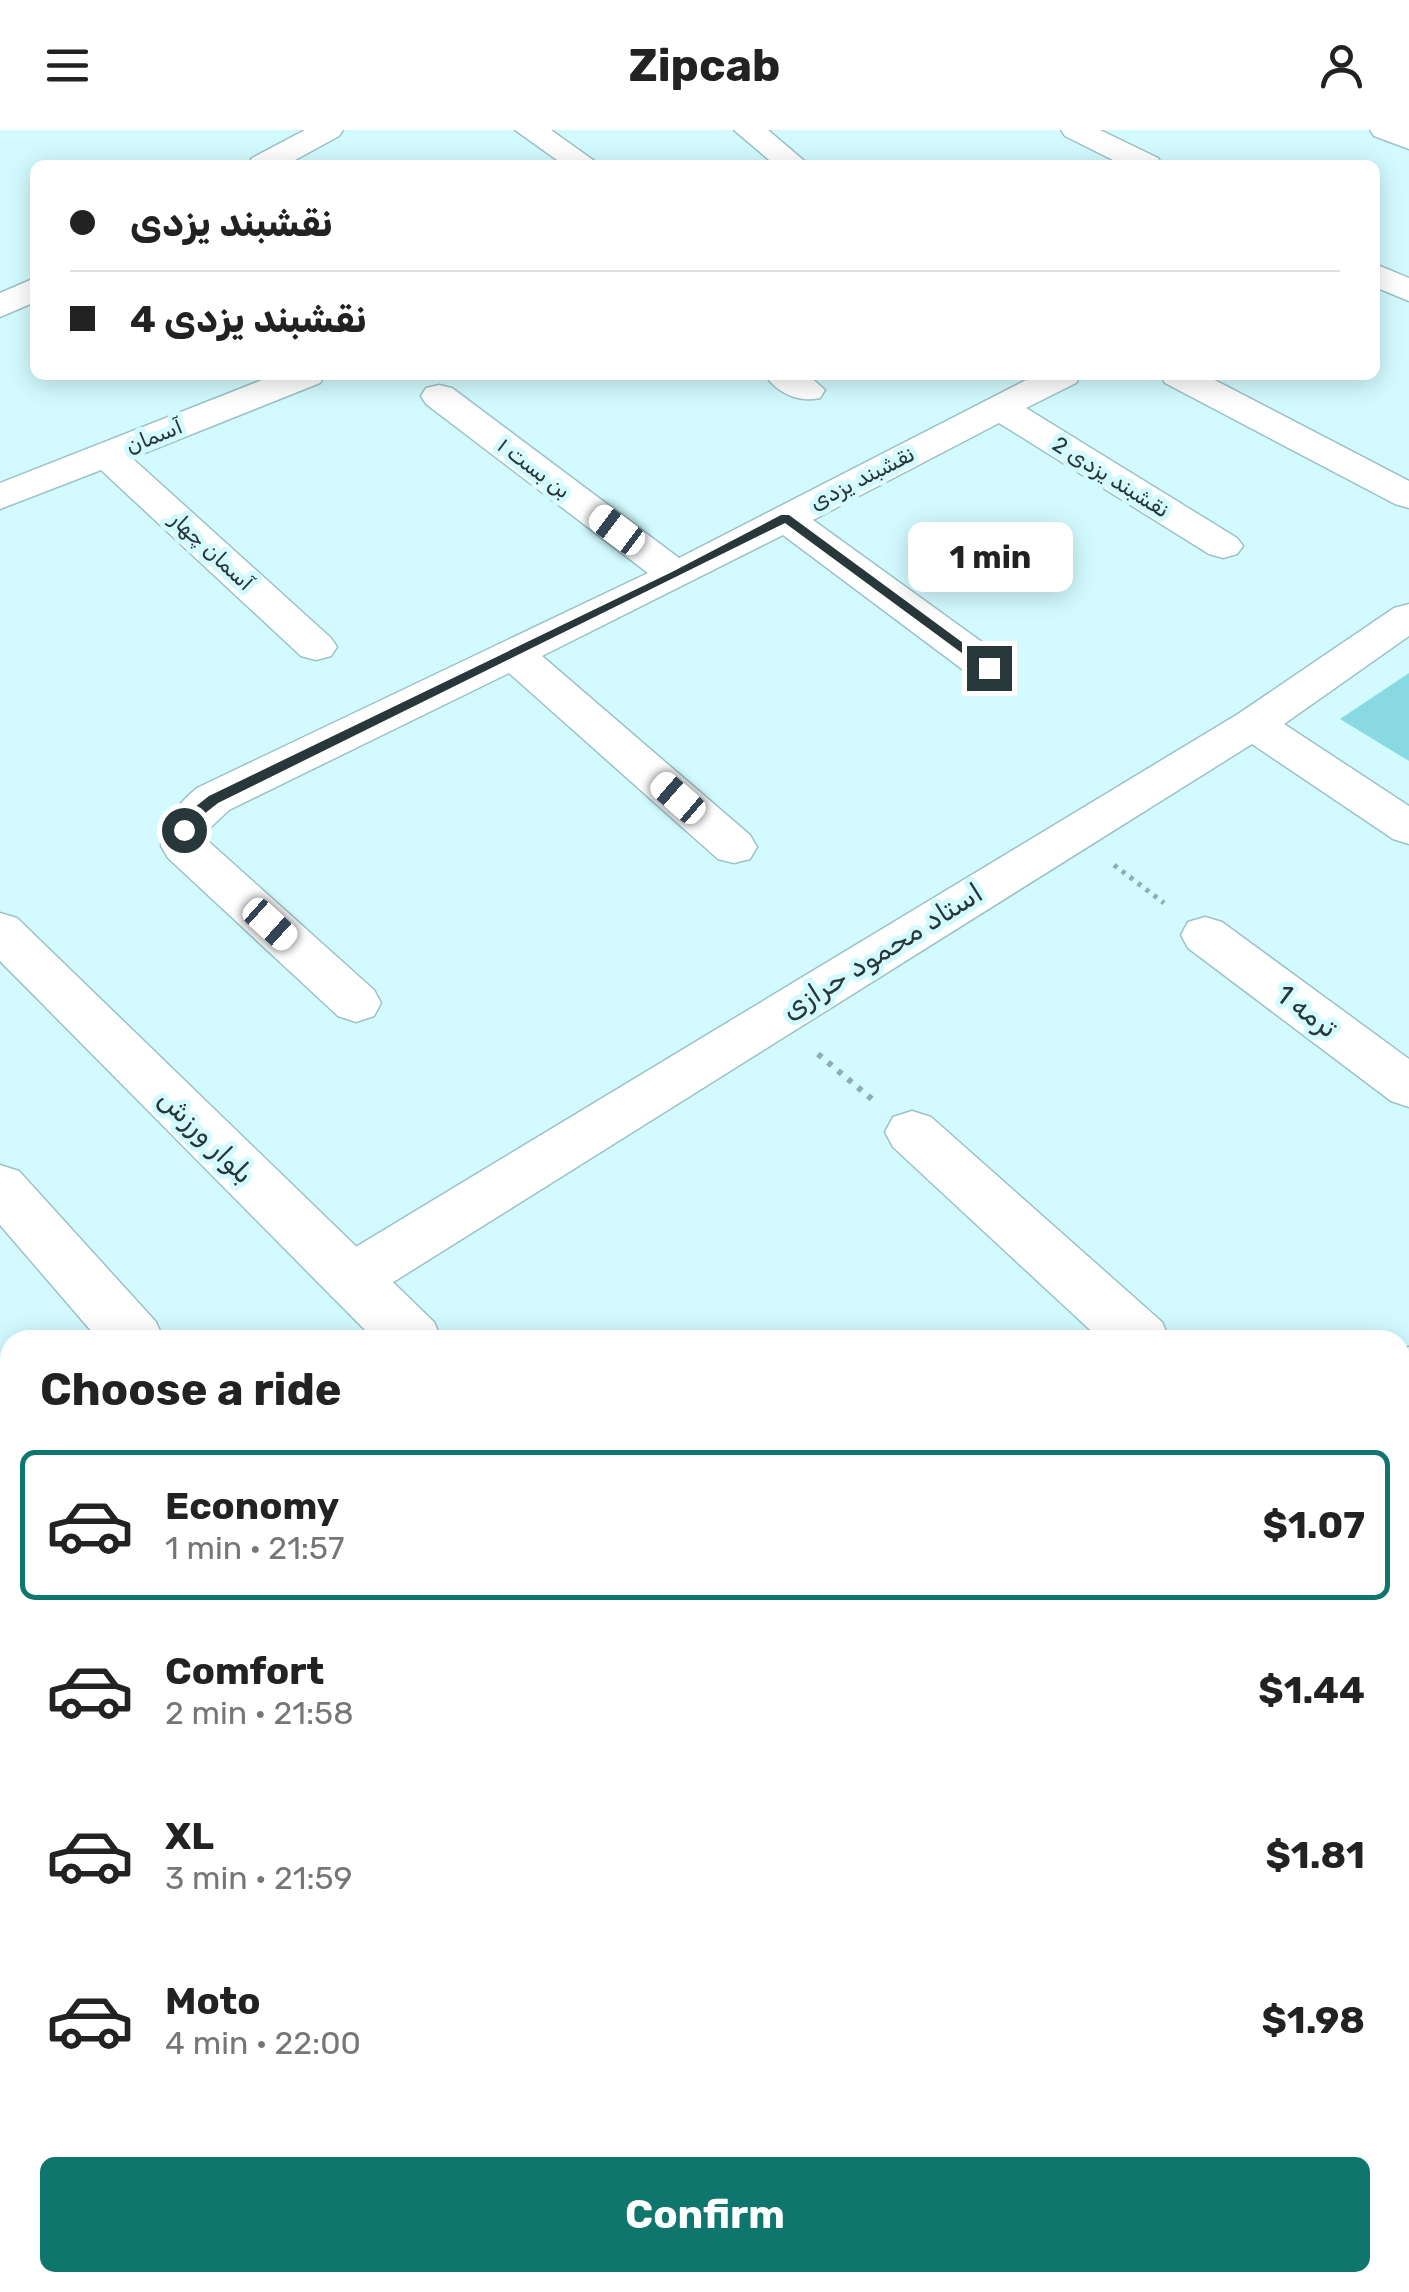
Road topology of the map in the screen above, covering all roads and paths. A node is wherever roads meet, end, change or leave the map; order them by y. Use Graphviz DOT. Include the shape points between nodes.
graph roads {
  1 [pos="328,130"];
  2 [pos="530,130"];
  3 [pos="749,130"];
  4 [pos="1076,130"];
  5 [pos="1385,130"];
  6 [pos="1409,140"];
  7 [pos="273,160"];
  8 [pos="578,160"];
  9 [pos="788,160"];
  10 [pos="1137,160"];
  11 [pos="1409,255"];
  12 [pos="1380,270"];
  13 [pos="1380,275"];
  14 [pos="30,291"];
  15 [pos="1409,291"];
  16 [pos="0,306"];
  17 [pos="285,380"];
  18 [pos="1053,380"];
  19 [pos="1188,380"];
  20 [pos="439,396"];
  21 [pos="998,408"];
  22 [pos="107,455"];
  23 [pos="1409,496"];
  24 [pos="0,497"];
  25 [pos="785,518"];
  26 [pos="1223,546"];
  27 [pos="676,575"];
  28 [pos="1409,617"];
  29 [pos="316,647"];
  30 [pos="512,653"];
  31 [pos="989,668"];
  32 [pos="1253,724"];
  33 [pos="1409,828"];
  34 [pos="1074,834"];
  35 [pos="734,847"];
  36 [pos="0,931"];
  37 [pos="1205,935"];
  38 [pos="356,1003"];
  39 [pos="775,1017"];
  40 [pos="1409,1086"];
  41 [pos="912,1132"];
  42 [pos="0,1187"];
  43 [pos="351,1279"];
  44 [pos="126,1330"];
  45 [pos="403,1330"];
  46 [pos="1130,1330"];
  1 -- 7 [label="street"];
  2 -- 8 [label="street"];
  3 -- 9 [label="street"];
  4 -- 10 [label="street"];
  5 -- 6 [label="street"];
  11 -- 12 [label="street"];
  13 -- 15 [label="street"];
  14 -- 16 [label="street"];
  17 -- 22 [label="street, آسمان" via="215,396"];
  18 -- 21 [label="street, نقشبند یزدی"];
  19 -- 23 [label="street"];
  20 -- 27 [label="street, بن بست ۱"];
  21 -- 25 [label="street, نقشبند یزدی"];
  21 -- 26 [label="street, نقشبند یزدی 2"];
  22 -- 24 [label="street, آسمان"];
  22 -- 29 [label="street, آسمان چهار"];
  25 -- 27 [label="street, نقشبند یزدی"];
  25 -- 31 [label="street"];
  27 -- 30 [label="street, نقشبند یزدی"];
  28 -- 32 [label="street, استاد محمود حرازی"];
  30 -- 35 [label="street"];
  30 -- 38 [label="street, نقشبند یزدی" via="213,799 184,830 184,846"];
  32 -- 33 [label="street"];
  32 -- 34 [label="street, استاد محمود حرازی"];
  34 -- 37 [label="path"];
  34 -- 39 [label="street, استاد محمود حرازی"];
  36 -- 43 [label="street, بلوار ورزش"];
  37 -- 40 [label="street, ترمه 1"];
  39 -- 41 [label="path"];
  39 -- 43 [label="street, استاد محمود حرازی"];
  41 -- 46 [label="street"];
  42 -- 44 [label="street"];
  43 -- 45 [label="street, بلوار ورزش"];
}
